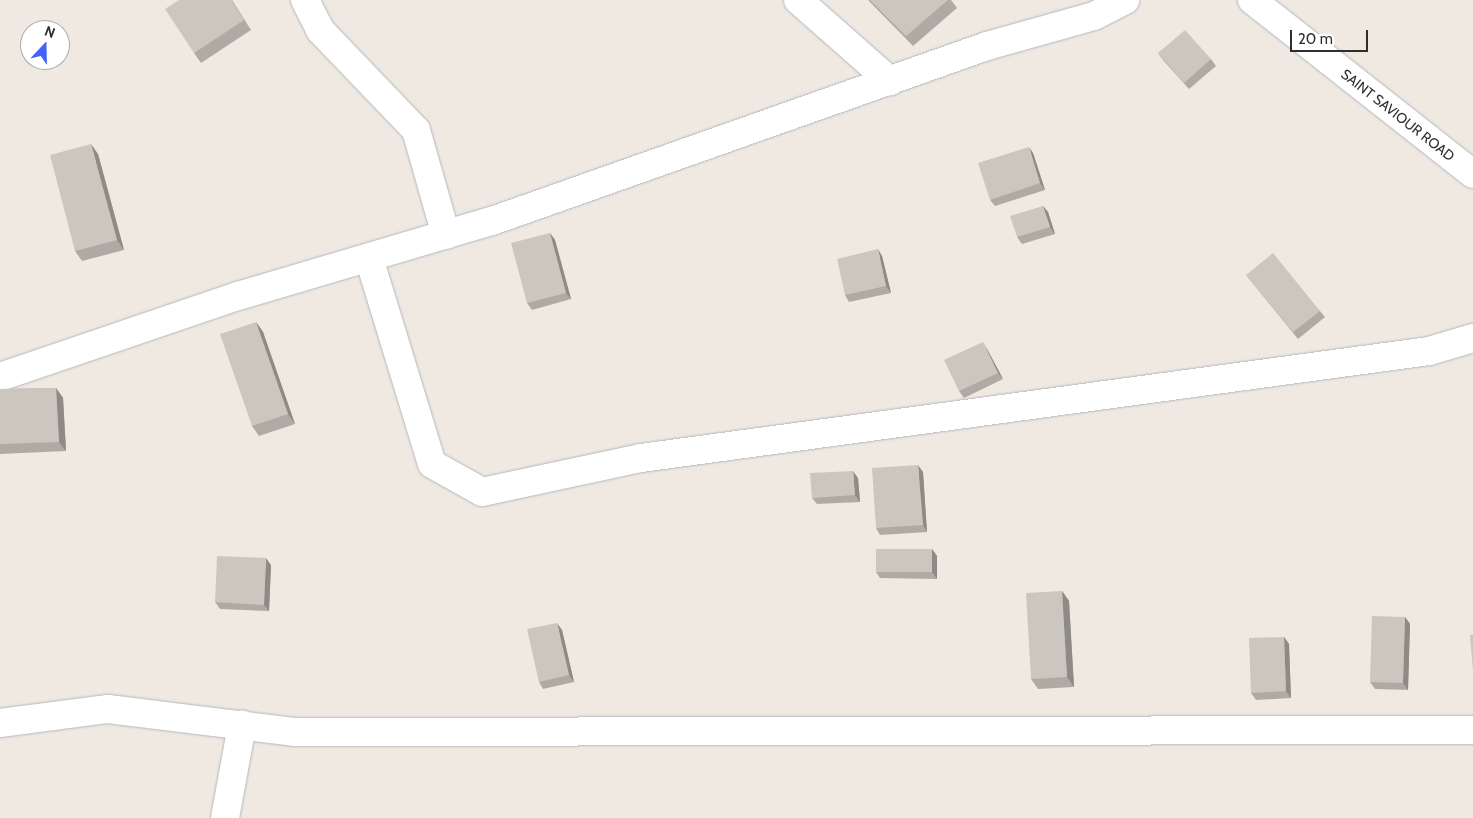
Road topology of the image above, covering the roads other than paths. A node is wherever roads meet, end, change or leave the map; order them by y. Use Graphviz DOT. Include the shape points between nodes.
graph roads {
  1 [pos="305,0"];
  2 [pos="798,0"];
  3 [pos="1125,0"];
  4 [pos="1252,0"];
  5 [pos="890,81"];
  6 [pos="1473,174"];
  7 [pos="446,235"];
  8 [pos="368,258"];
  9 [pos="1473,338"];
  10 [pos="0,377"];
  11 [pos="0,723"];
  12 [pos="242,725"];
  13 [pos="1473,730"];
  14 [pos="225,818"];
  1 -- 7 [label="street" via="320,30 416,130"];
  2 -- 5 [label="street"];
  3 -- 5 [label="street" via="1094,16 987,46"];
  4 -- 6 [label="street, SAINT SAVIOUR ROAD"];
  5 -- 7 [label="street"];
  7 -- 8 [label="street"];
  8 -- 9 [label="street" via="432,464 482,492 641,458 1428,351"];
  8 -- 10 [label="street" via="238,296"];
  11 -- 12 [label="street" via="108,709"];
  12 -- 13 [label="street" via="296,732"];
  12 -- 14 [label="street"];
}
